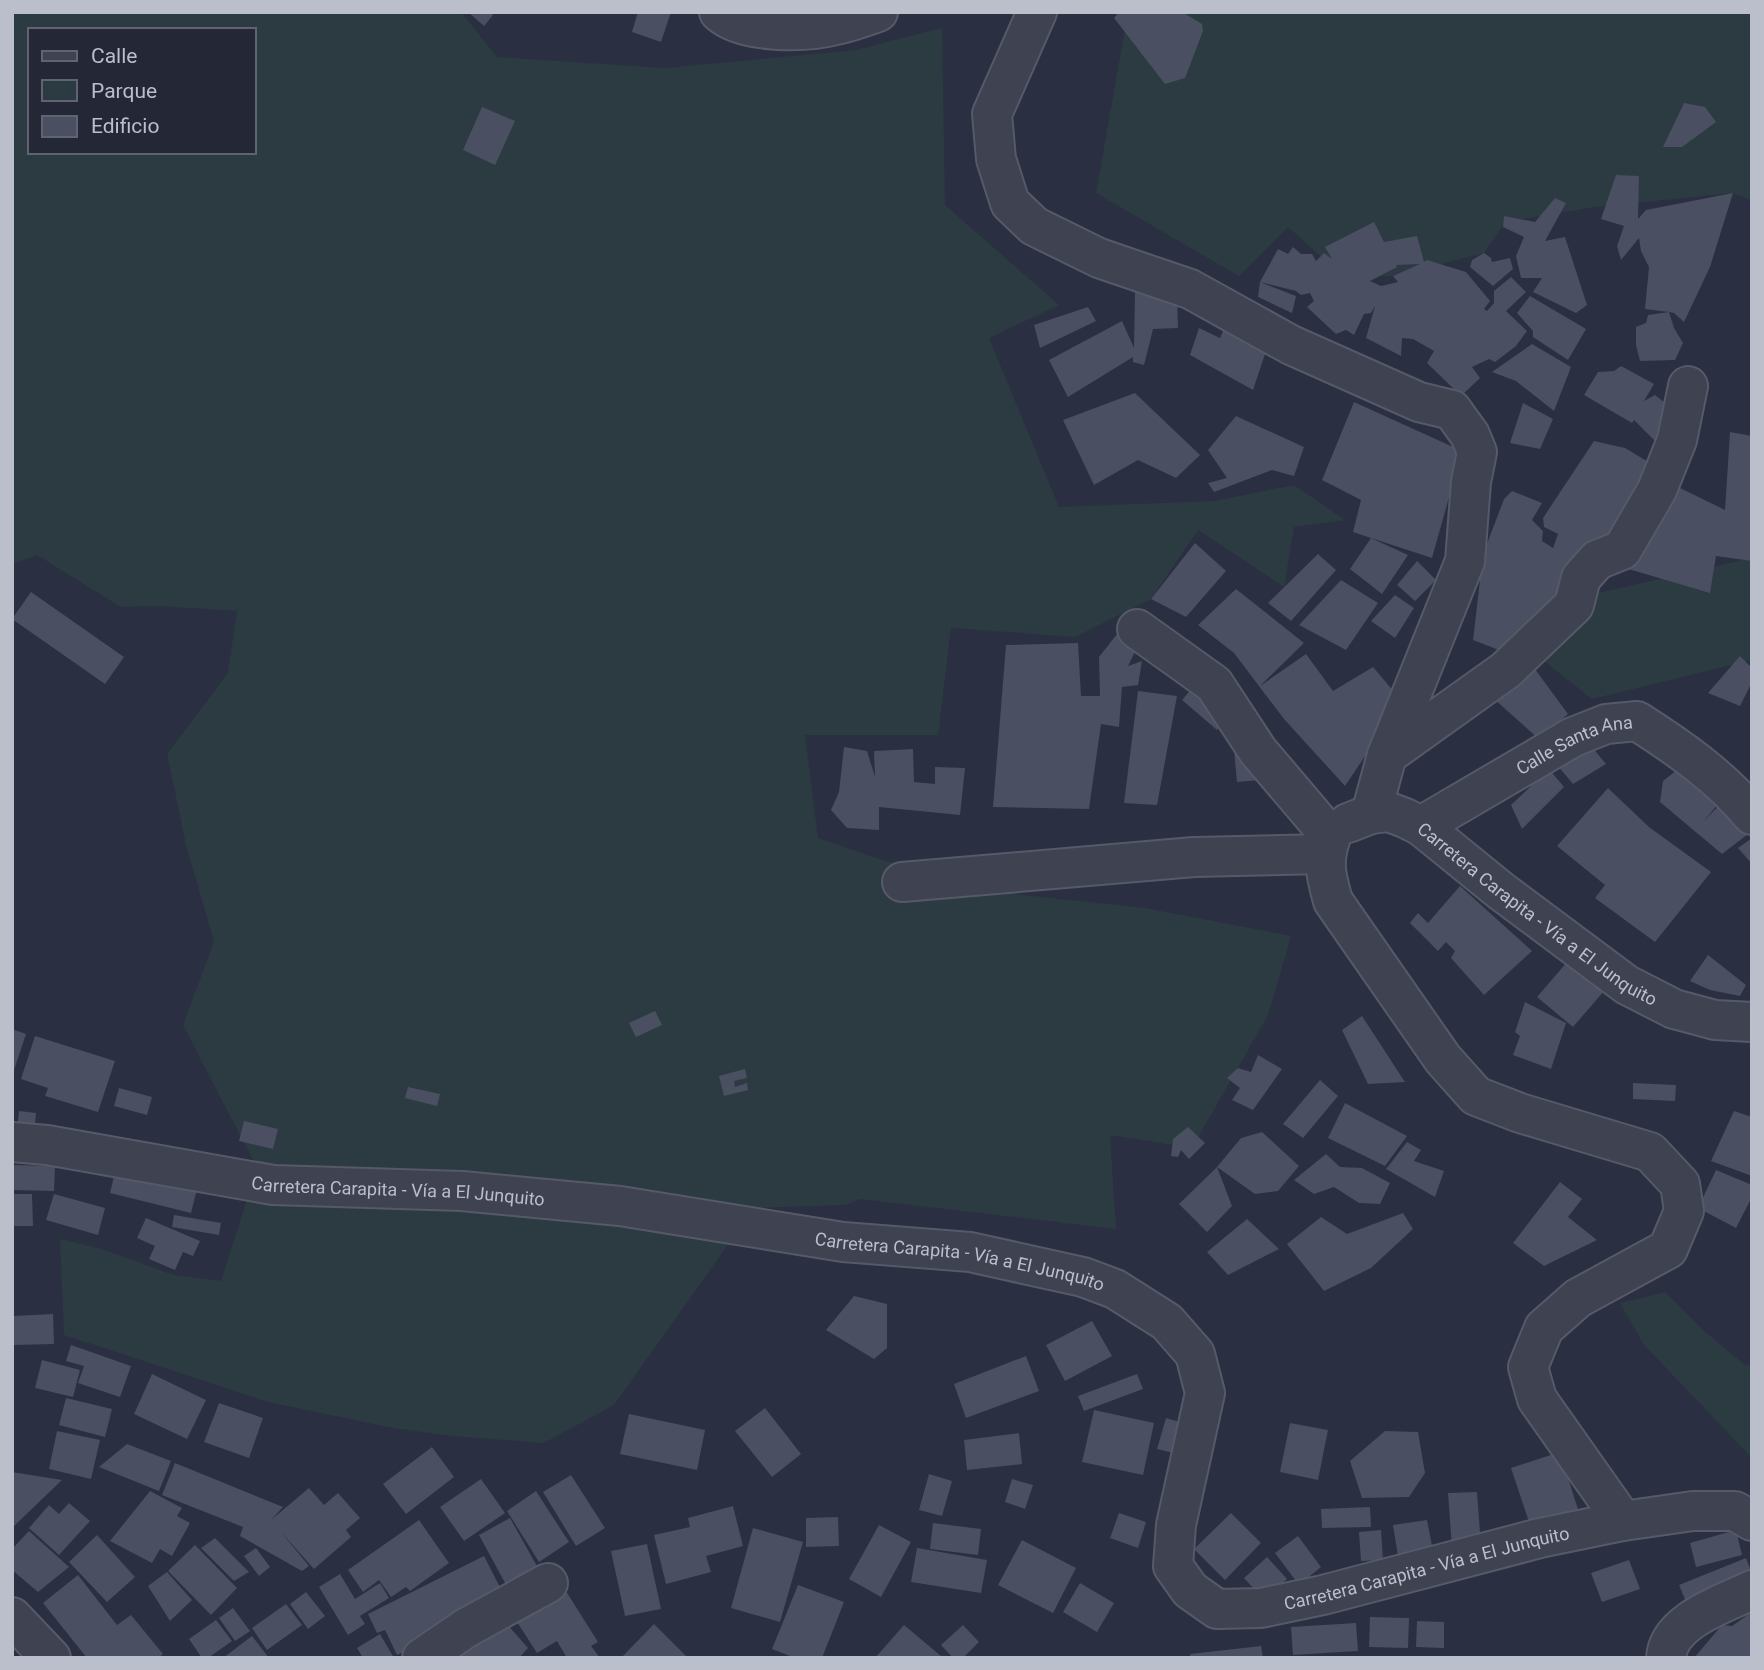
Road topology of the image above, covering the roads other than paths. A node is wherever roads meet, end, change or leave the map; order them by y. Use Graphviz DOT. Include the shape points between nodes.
graph roads {
  1 [pos="719,12"];
  2 [pos="878,12"];
  3 [pos="1037,12"];
  4 [pos="1688,386"];
  5 [pos="1137,629"];
  6 [pos="1387,755"];
  7 [pos="1371,814"];
  8 [pos="1752,815"];
  9 [pos="1421,826"];
  10 [pos="1328,846"];
  11 [pos="902,882"];
  12 [pos="1752,1022"];
  13 [pos="12,1142"];
  14 [pos="1623,1521"];
  15 [pos="1752,1521"];
  16 [pos="548,1583"];
  17 [pos="1752,1590"];
  18 [pos="12,1617"];
  19 [pos="51,1658"];
  20 [pos="422,1658"];
  21 [pos="1666,1658"];
  1 -- 2 [label="street" via="729,22 779,31 833,26"];
  3 -- 6 [label="street" via="992,114 996,159 1010,204 1034,226 1088,253 1189,289 1290,345 1419,402 1452,410 1470,435 1477,452 1465,561"];
  4 -- 6 [label="street" via="1672,453 1657,490 1622,550 1597,560 1581,578 1574,605 1506,670"];
  5 -- 10 [label="street" via="1213,684"];
  6 -- 7 [label="street"];
  7 -- 9 [label="street, Carretera Carapita - Vía a El Junquito" via="1389,812"];
  7 -- 10 [label="street" via="1349,823"];
  8 -- 9 [label="street, Calle Santa Ana" via="1696,761 1637,721 1606,724 1573,737"];
  9 -- 12 [label="street, Carretera Carapita - Vía a El Junquito" via="1627,985 1674,1009 1715,1020"];
  10 -- 11 [label="street"];
  10 -- 14 [label="street" via="1326,876 1333,901 1443,1059 1476,1096 1650,1152 1680,1184 1684,1211 1668,1248 1578,1298 1544,1328 1528,1367 1537,1399"];
  13 -- 14 [label="street, Carretera Carapita - Vía a El Junquito" via="273,1185 462,1191 620,1206 843,1241 970,1252 1083,1277 1115,1289 1167,1322 1195,1354 1205,1393 1176,1525 1173,1566 1189,1590 1217,1609 1261,1608 1323,1595"];
  14 -- 15 [label="street, Carretera Carapita - Vía a El Junquito" via="1693,1511 1735,1511"];
  16 -- 20 [label="street"];
  17 -- 21 [label="street" via="1684,1624 1667,1645"];
  18 -- 19 [label="street"];
}
